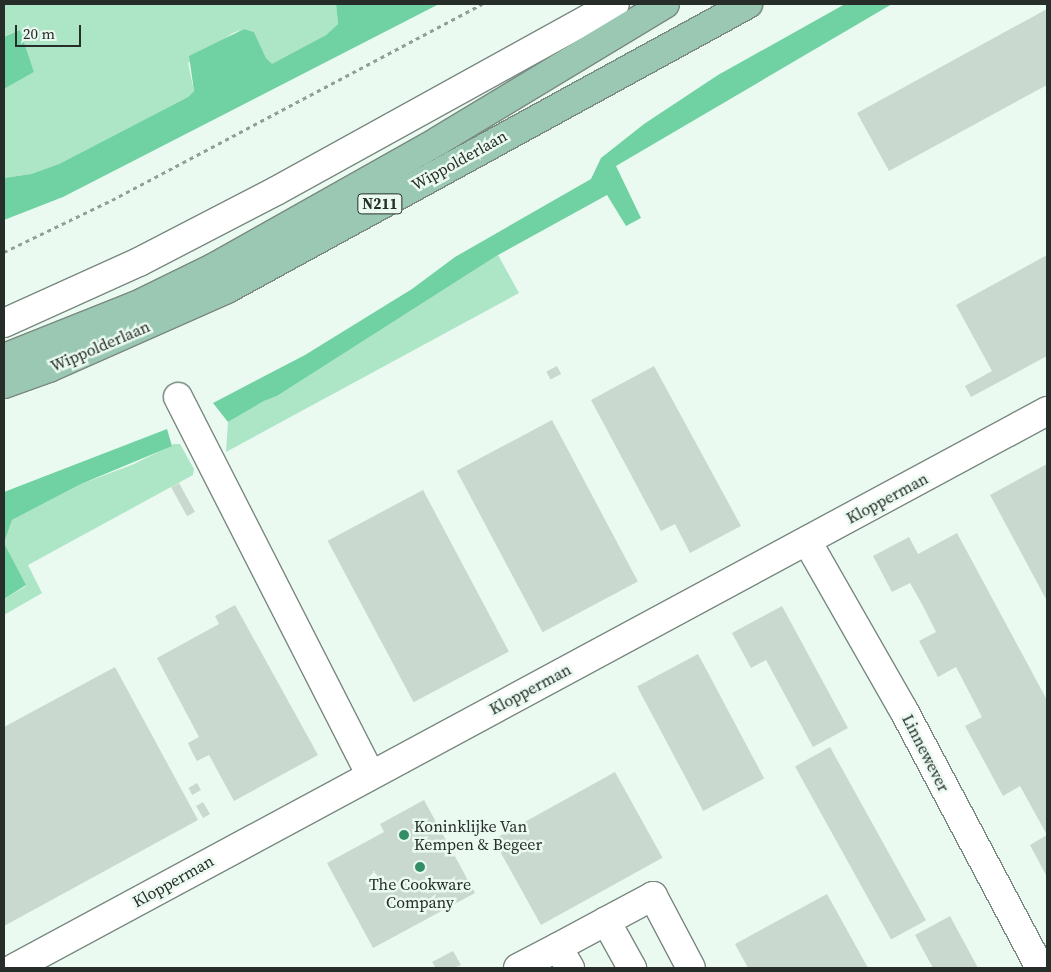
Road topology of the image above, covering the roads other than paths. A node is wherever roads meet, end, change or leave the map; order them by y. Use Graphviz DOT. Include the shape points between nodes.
graph roads {
  1 [pos="615,4"];
  2 [pos="665,4"];
  3 [pos="748,4"];
  4 [pos="4,323"];
  5 [pos="4,358"];
  6 [pos="4,384"];
  7 [pos="178,397"];
  8 [pos="1047,411"];
  9 [pos="807,541"];
  10 [pos="370,774"];
  11 [pos="606,921"];
  12 [pos="564,958"];
  13 [pos="14,968"];
  14 [pos="518,968"];
  15 [pos="632,968"];
  16 [pos="691,968"];
  17 [pos="1040,968"];
  1 -- 4 [label="street" via="276,191 139,262"];
  2 -- 5 [label="main road, Wippolderlaan / N211" via="438,141 213,268 135,306"];
  3 -- 6 [label="main road, Wippolderlaan / N211" via="227,289 49,368"];
  7 -- 10 [label="street"];
  8 -- 9 [label="street, Klopperman"];
  9 -- 10 [label="street, Klopperman"];
  9 -- 17 [label="street, Linnewever" via="903,709"];
  10 -- 13 [label="street, Klopperman"];
  11 -- 12 [label="street"];
  11 -- 15 [label="street"];
  11 -- 16 [label="street" via="653,896"];
  12 -- 14 [label="street"];
}
